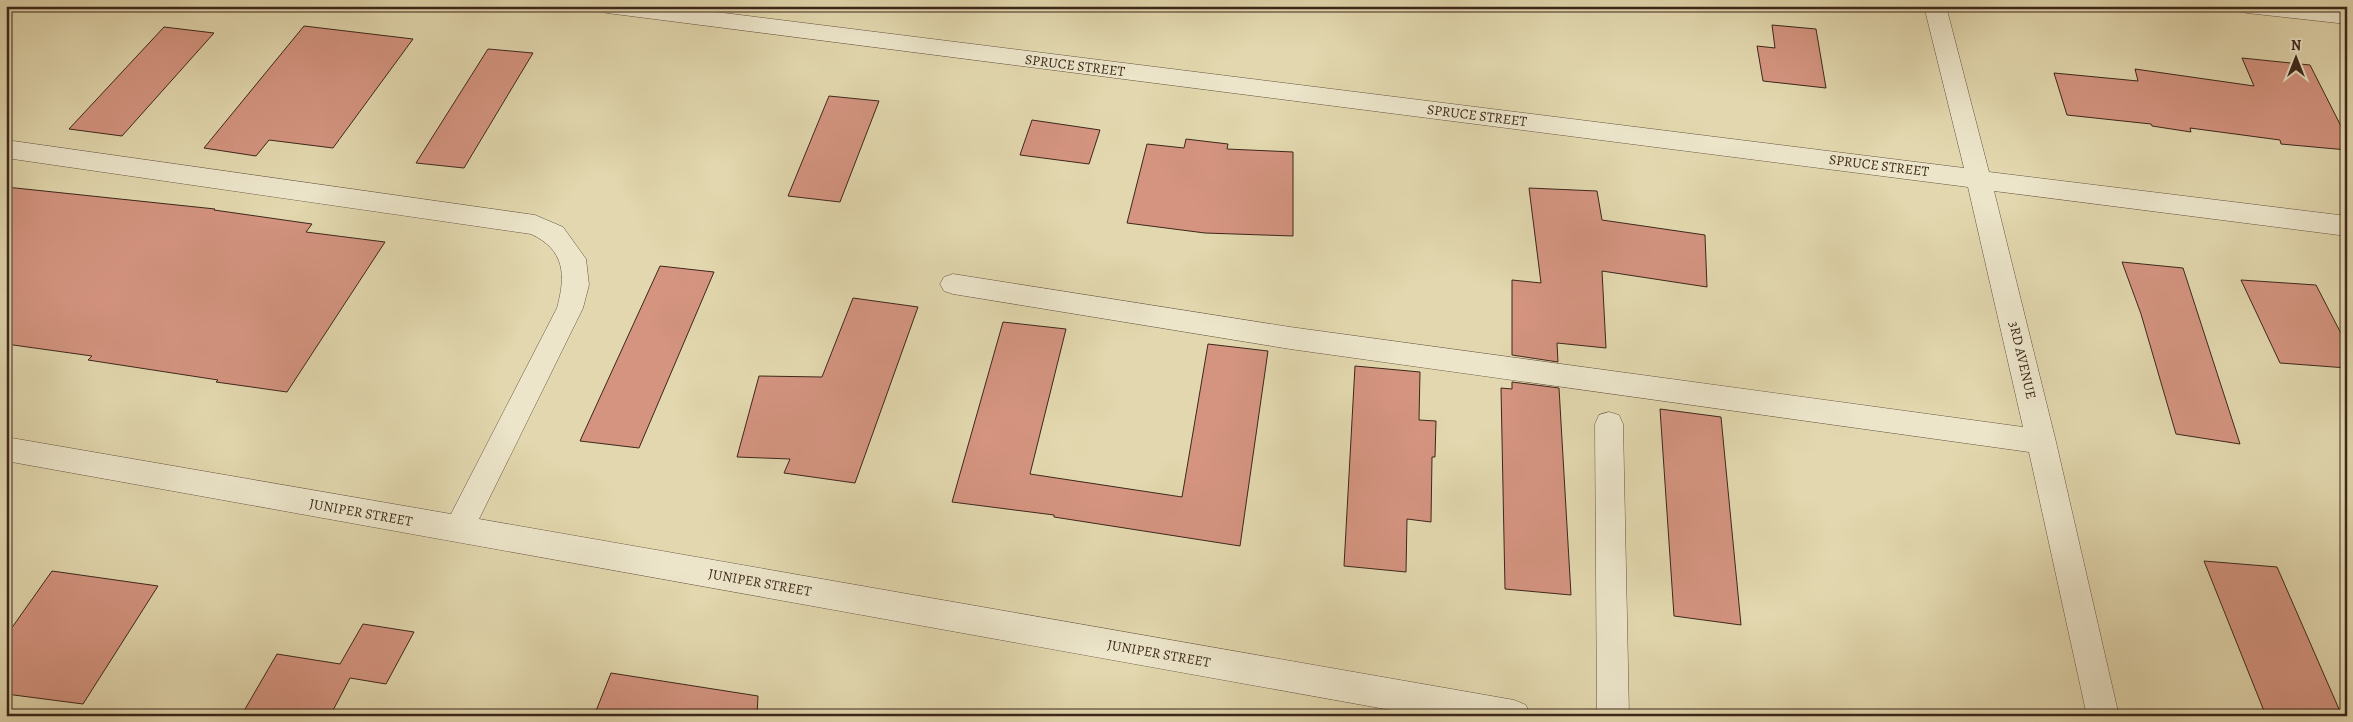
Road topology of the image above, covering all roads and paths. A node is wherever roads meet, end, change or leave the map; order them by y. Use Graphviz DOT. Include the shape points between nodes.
graph roads {
  1 [pos="608,6"];
  2 [pos="1936,6"];
  3 [pos="2248,6"];
  4 [pos="2347,17"];
  5 [pos="6,149"];
  6 [pos="1979,178"];
  7 [pos="2347,226"];
  8 [pos="953,284"];
  9 [pos="1609,424"];
  10 [pos="2042,442"];
  11 [pos="6,449"];
  12 [pos="459,529"];
  13 [pos="1514,716"];
  14 [pos="1614,716"];
  15 [pos="2103,716"];
  1 -- 6 [label="street, SPRUCE STREET"];
  2 -- 6 [label="street, 3RD AVENUE"];
  3 -- 4 [label="street"];
  5 -- 12 [label="street" via="535,225 554,234 573,259 576,285 570,308"];
  6 -- 7 [label="street, SPRUCE STREET"];
  6 -- 10 [label="street, 3RD AVENUE"];
  8 -- 10 [label="street" via="1290,338"];
  9 -- 14 [label="street"];
  10 -- 15 [label="street, 3RD AVENUE"];
  11 -- 12 [label="street, JUNIPER STREET"];
  12 -- 13 [label="street, JUNIPER STREET"];
}
